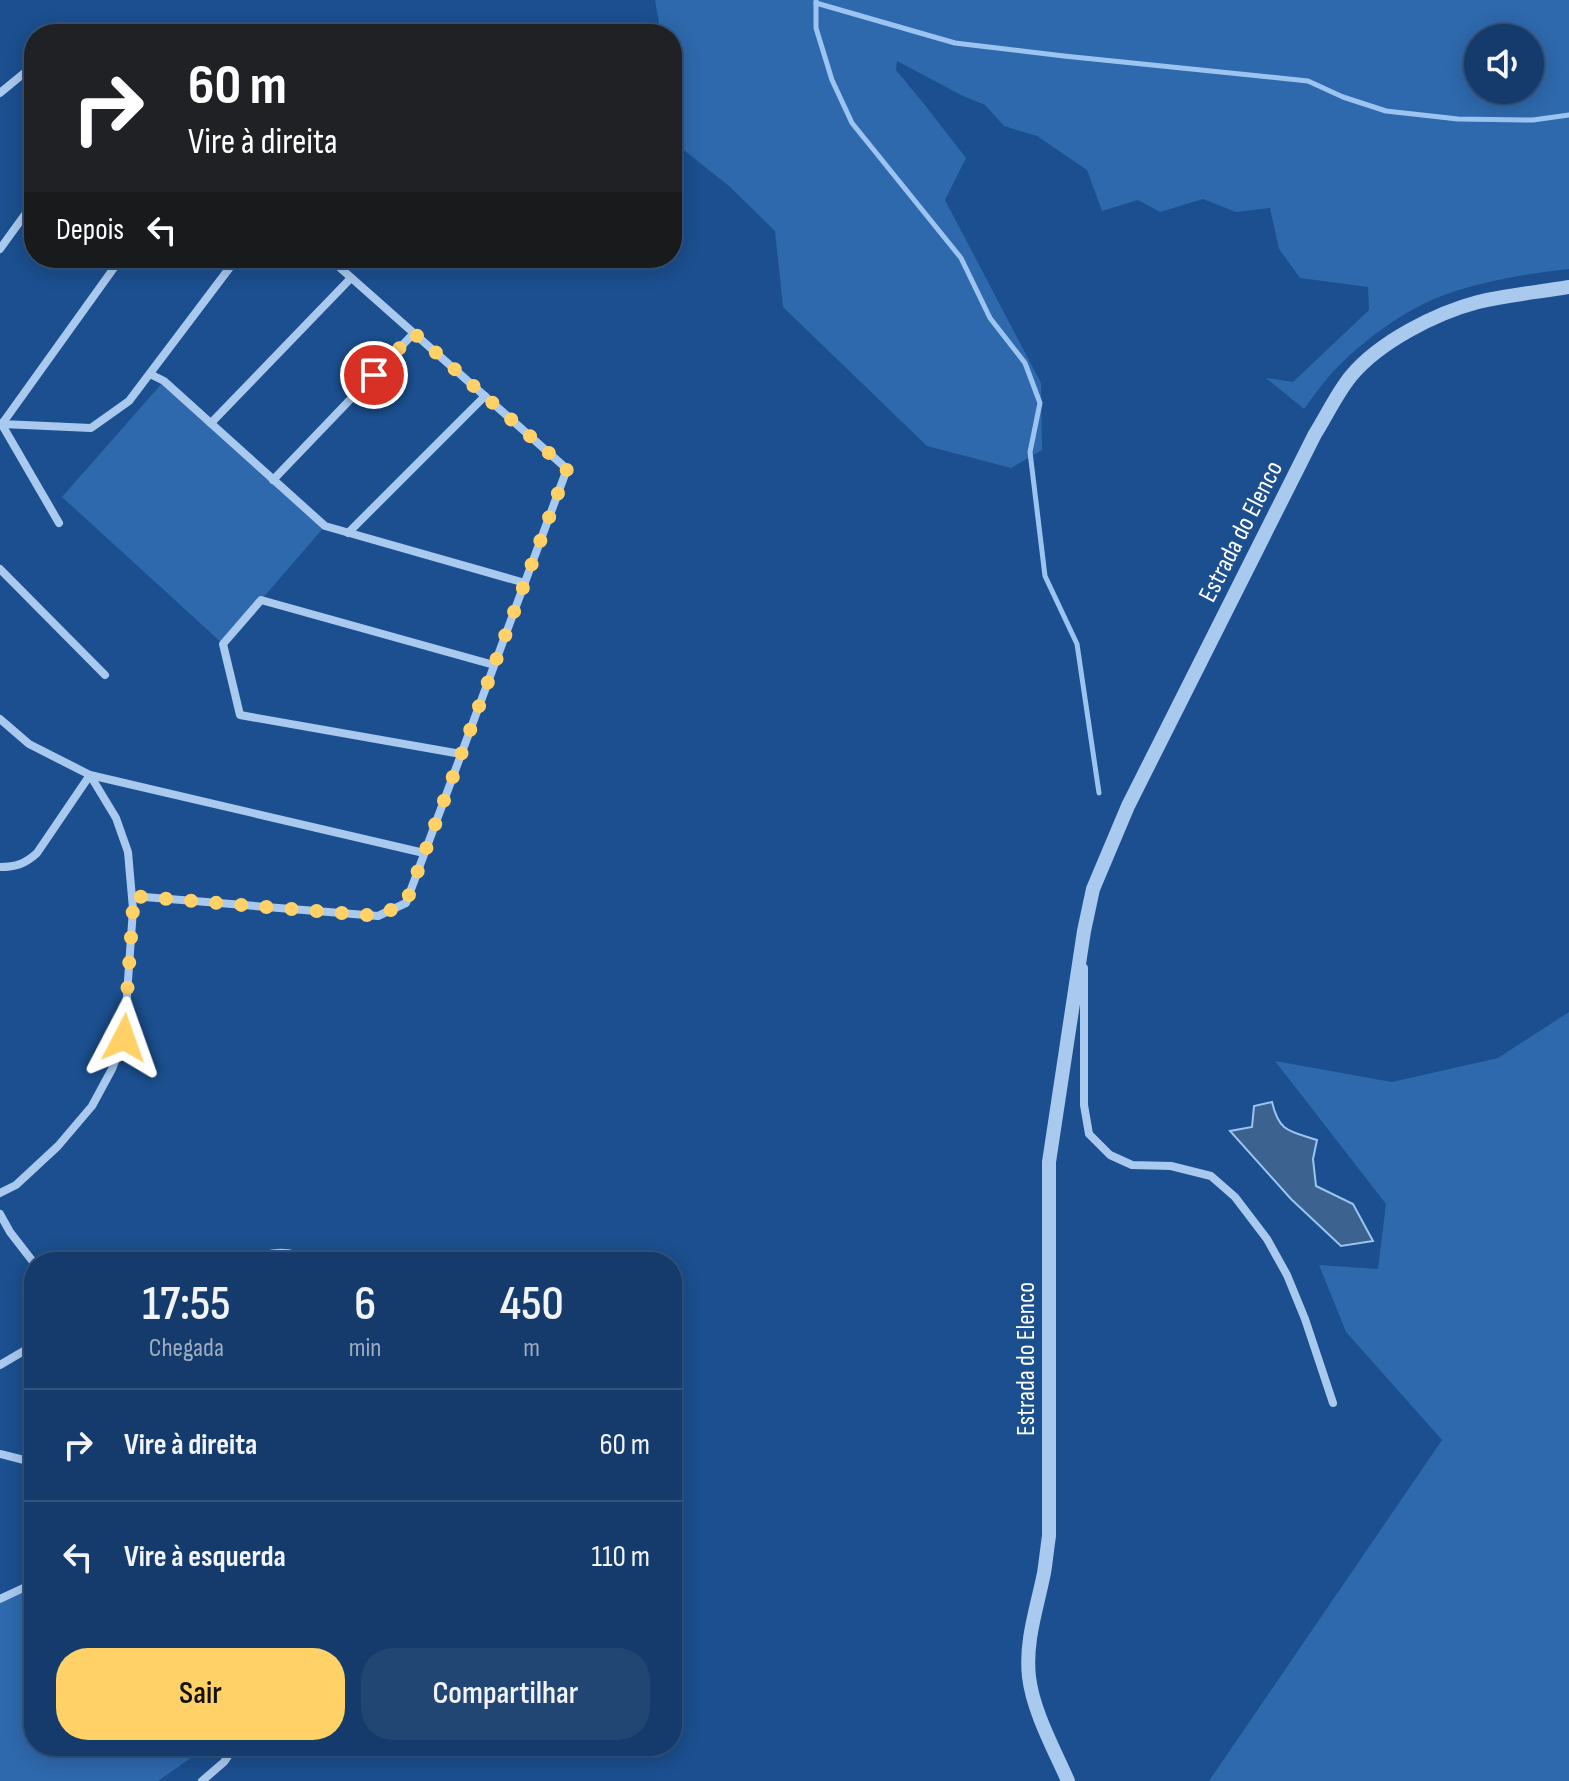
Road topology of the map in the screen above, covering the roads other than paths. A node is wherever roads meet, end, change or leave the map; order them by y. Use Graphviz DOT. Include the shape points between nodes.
graph roads {
  1 [pos="24,73"];
  2 [pos="0,93"];
  3 [pos="24,216"];
  4 [pos="0,249"];
  5 [pos="114,268"];
  6 [pos="230,268"];
  7 [pos="340,268"];
  8 [pos="351,278"];
  9 [pos="1569,287"];
  10 [pos="414,333"];
  11 [pos="150,374"];
  12 [pos="485,396"];
  13 [pos="1,423"];
  14 [pos="211,423"];
  15 [pos="273,480"];
  16 [pos="59,523"];
  17 [pos="348,533"];
  18 [pos="0,569"];
  19 [pos="525,583"];
  20 [pos="494,665"];
  21 [pos="105,675"];
  22 [pos="0,719"];
  23 [pos="461,754"];
  24 [pos="90,775"];
  25 [pos="424,853"];
  26 [pos="0,867"];
  27 [pos="132,896"];
  28 [pos="1084,931"];
  29 [pos="0,1193"];
  30 [pos="0,1214"];
  31 [pos="25,1252"];
  32 [pos="24,1351"];
  33 [pos="0,1365"];
  34 [pos="1333,1403"];
  35 [pos="0,1454"];
  36 [pos="24,1460"];
  37 [pos="24,1588"];
  38 [pos="0,1599"];
  39 [pos="228,1756"];
  40 [pos="202,1781"];
  41 [pos="1068,1781"];
  1 -- 2 [label="street"];
  3 -- 4 [label="street"];
  5 -- 13 [label="street"];
  6 -- 11 [label="street"];
  7 -- 8 [label="street"];
  8 -- 10 [label="street"];
  8 -- 14 [label="street"];
  9 -- 28 [label="street, Estrada do Elenco" via="1477,302 1433,319 1377,351 1351,376 1315,434 1128,806 1093,889"];
  10 -- 12 [label="street"];
  10 -- 15 [label="street"];
  11 -- 13 [label="street" via="129,401 91,428"];
  11 -- 14 [label="street"];
  12 -- 17 [label="street"];
  12 -- 19 [label="street" via="567,469"];
  13 -- 16 [label="street"];
  14 -- 15 [label="street"];
  15 -- 17 [label="street" via="325,526"];
  17 -- 19 [label="street"];
  18 -- 21 [label="street"];
  19 -- 20 [label="street"];
  20 -- 23 [label="street"];
  20 -- 23 [label="street" via="261,600 223,644 240,715"];
  22 -- 24 [label="street" via="29,744"];
  23 -- 25 [label="street"];
  24 -- 25 [label="street"];
  24 -- 26 [label="street" via="37,853 16,867"];
  24 -- 27 [label="street" via="116,818 128,852"];
  25 -- 27 [label="street" via="406,903 378,916"];
  27 -- 29 [label="street" via="124,1038 112,1069 92,1106 58,1146"];
  28 -- 34 [label="street, Estrada do Elenco" via="1084,1105 1089,1134 1110,1155 1132,1165 1171,1166 1211,1176 1235,1197 1287,1275"];
  28 -- 41 [label="street, Estrada do Elenco" via="1049,1162 1049,1536 1028,1657 1036,1706"];
  30 -- 31 [label="street"];
  32 -- 33 [label="street"];
  35 -- 36 [label="street"];
  37 -- 38 [label="street"];
  39 -- 40 [label="street"];
}
